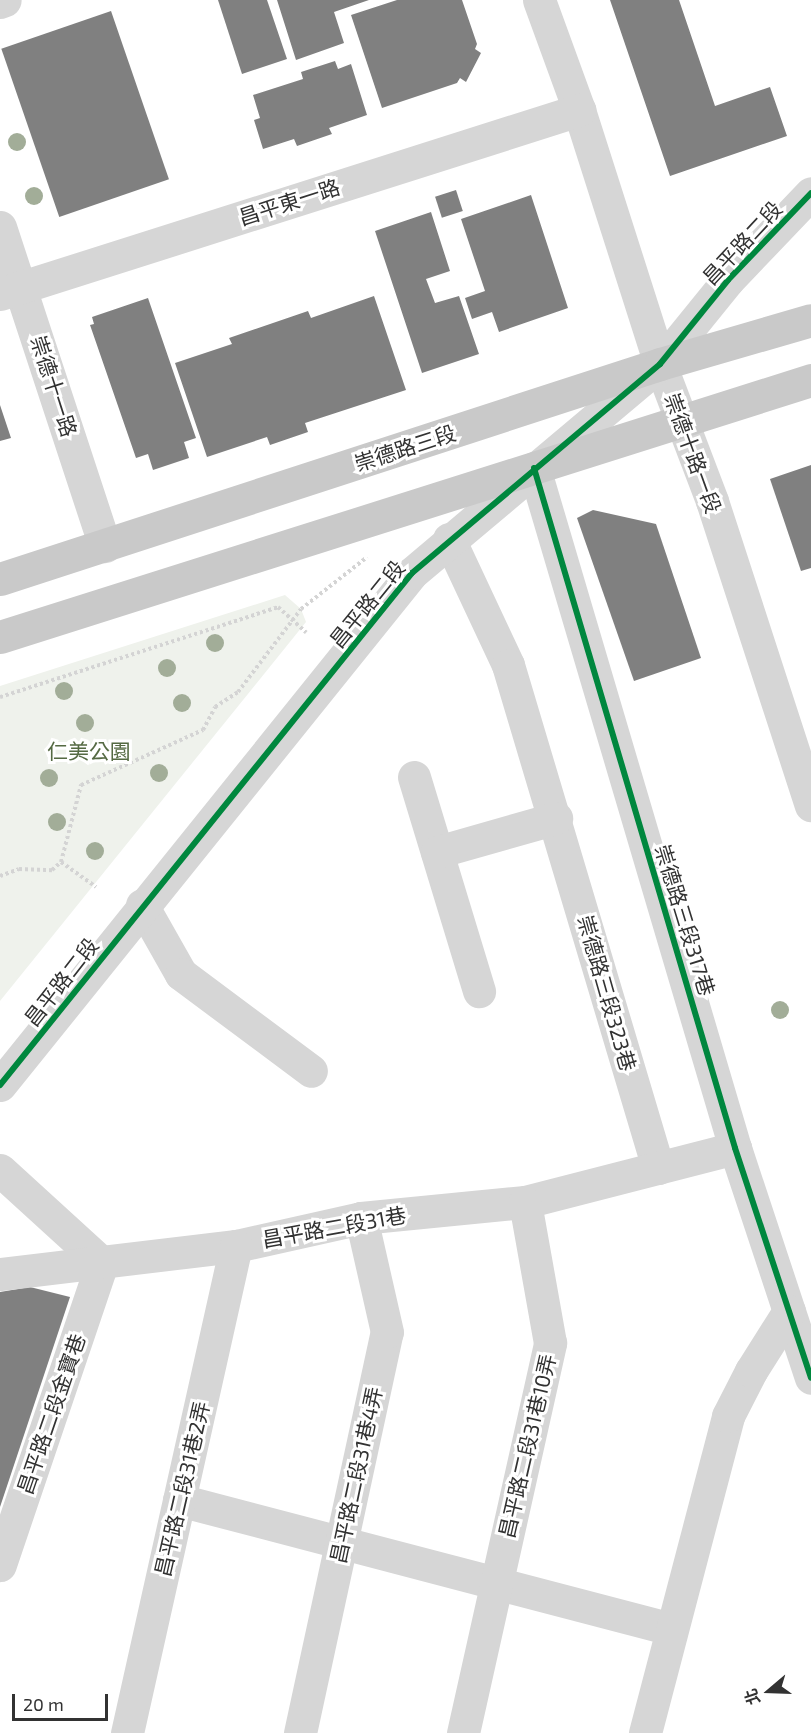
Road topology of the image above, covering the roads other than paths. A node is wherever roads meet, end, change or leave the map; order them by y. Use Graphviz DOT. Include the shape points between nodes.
graph roads {
  1 [pos="5,0"];
  2 [pos="539,0"];
  3 [pos="0,2"];
  4 [pos="579,110"];
  5 [pos="811,193"];
  6 [pos="0,227"];
  7 [pos="11,290"];
  8 [pos="811,320"];
  9 [pos="660,364"];
  10 [pos="811,380"];
  11 [pos="681,420"];
  12 [pos="534,468"];
  13 [pos="448,539"];
  14 [pos="105,546"];
  15 [pos="0,579"];
  16 [pos="0,637"];
  17 [pos="414,777"];
  18 [pos="811,804"];
  19 [pos="556,818"];
  20 [pos="437,852"];
  21 [pos="142,905"];
  22 [pos="479,991"];
  23 [pos="310,1071"];
  24 [pos="0,1085"];
  25 [pos="735,1148"];
  26 [pos="658,1168"];
  27 [pos="0,1170"];
  28 [pos="525,1202"];
  29 [pos="361,1218"];
  30 [pos="236,1246"];
  31 [pos="102,1263"];
  32 [pos="0,1275"];
  33 [pos="789,1311"];
  34 [pos="811,1378"];
  35 [pos="179,1500"];
  36 [pos="341,1544"];
  37 [pos="0,1565"];
  38 [pos="496,1583"];
  39 [pos="671,1629"];
  40 [pos="128,1733"];
  41 [pos="300,1733"];
  42 [pos="462,1733"];
  43 [pos="645,1733"];
  1 -- 3 [label="street"];
  2 -- 4 [label="street, 崇德十路一段"];
  4 -- 7 [label="street, 昌平東一路"];
  4 -- 9 [label="street, 崇德十路一段"];
  5 -- 9 [label="street, 昌平路二段" via="728,280"];
  6 -- 7 [label="street, 崇德十一路"];
  7 -- 14 [label="street, 崇德十一路"];
  8 -- 9 [label="main road, 崇德路三段"];
  9 -- 11 [label="street, 崇德十路一段"];
  9 -- 12 [label="street, 昌平路二段"];
  9 -- 14 [label="main road, 崇德路三段"];
  10 -- 11 [label="main road"];
  11 -- 12 [label="main road"];
  11 -- 18 [label="street, 崇德十路一段" via="712,501"];
  12 -- 13 [label="street, 昌平路二段"];
  12 -- 16 [label="main road"];
  12 -- 25 [label="street, 崇德路三段317巷"];
  13 -- 19 [label="street, 崇德路三段323巷" via="508,665"];
  13 -- 21 [label="street, 昌平路二段" via="412,573"];
  14 -- 15 [label="main road, 崇德路三段"];
  17 -- 20 [label="street"];
  19 -- 20 [label="street"];
  19 -- 26 [label="street, 崇德路三段323巷"];
  20 -- 22 [label="street"];
  21 -- 23 [label="street" via="182,974"];
  21 -- 24 [label="street, 昌平路二段"];
  25 -- 26 [label="street, 昌平路二段31巷"];
  25 -- 33 [label="street, 崇德路三段317巷"];
  26 -- 28 [label="street, 昌平路二段31巷"];
  27 -- 31 [label="street"];
  28 -- 29 [label="street, 昌平路二段31巷"];
  28 -- 38 [label="street, 昌平路二段31巷10弄" via="550,1343"];
  29 -- 30 [label="street, 昌平路二段31巷"];
  29 -- 36 [label="street, 昌平路二段31巷4弄" via="387,1332"];
  30 -- 31 [label="street, 昌平路二段31巷"];
  30 -- 35 [label="street, 昌平路二段31巷2弄"];
  31 -- 32 [label="street, 昌平路二段31巷"];
  31 -- 37 [label="street, 昌平路二段金寶巷"];
  33 -- 34 [label="street, 崇德路三段317巷"];
  33 -- 39 [label="street" via="728,1416"];
  35 -- 36 [label="street"];
  35 -- 40 [label="street, 昌平路二段31巷2弄"];
  36 -- 38 [label="street"];
  36 -- 41 [label="street, 昌平路二段31巷4弄"];
  38 -- 39 [label="street"];
  38 -- 42 [label="street, 昌平路二段31巷10弄"];
  39 -- 43 [label="street"];
}
